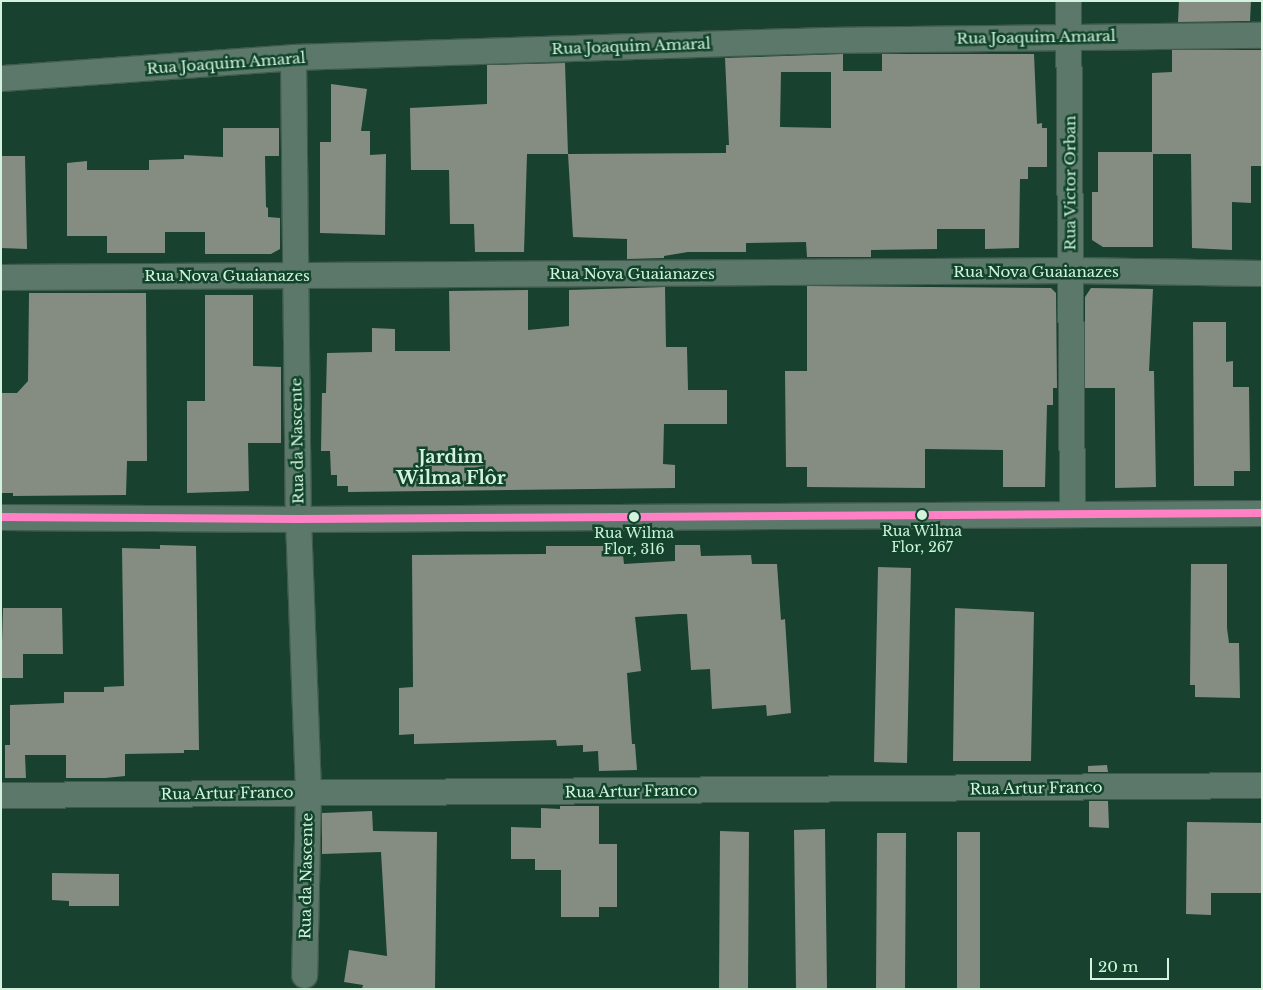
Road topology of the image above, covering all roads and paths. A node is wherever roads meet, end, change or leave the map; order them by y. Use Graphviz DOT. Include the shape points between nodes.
graph roads {
  1 [pos="1068,1"];
  2 [pos="1262,35"];
  3 [pos="1068,36"];
  4 [pos="293,57"];
  5 [pos="1,78"];
  6 [pos="1071,270"];
  7 [pos="1262,273"];
  8 [pos="294,276"];
  9 [pos="1,277"];
  10 [pos="1262,513"];
  11 [pos="1072,514"];
  12 [pos="1,517"];
  13 [pos="298,519"];
  14 [pos="1262,785"];
  15 [pos="308,791"];
  16 [pos="1,795"];
  17 [pos="304,975"];
  1 -- 3 [label="street, Rua Victor Orban"];
  2 -- 3 [label="street, Rua Joaquim Amaral"];
  3 -- 4 [label="street, Rua Joaquim Amaral" via="825,40"];
  3 -- 6 [label="street, Rua Victor Orban"];
  4 -- 5 [label="street, Rua Joaquim Amaral"];
  4 -- 8 [label="street, Rua da Nascente"];
  6 -- 7 [label="street, Rua Nova Guaianazes"];
  6 -- 8 [label="street, Rua Nova Guaianazes"];
  6 -- 11 [label="street, Rua Victor Orban"];
  8 -- 9 [label="street, Rua Nova Guaianazes"];
  8 -- 13 [label="street, Rua da Nascente"];
  10 -- 11 [label="street"];
  11 -- 13 [label="street"];
  12 -- 13 [label="street"];
  13 -- 15 [label="street, Rua da Nascente"];
  14 -- 15 [label="street, Rua Artur Franco"];
  15 -- 16 [label="street, Rua Artur Franco"];
  15 -- 17 [label="street, Rua da Nascente"];
}
